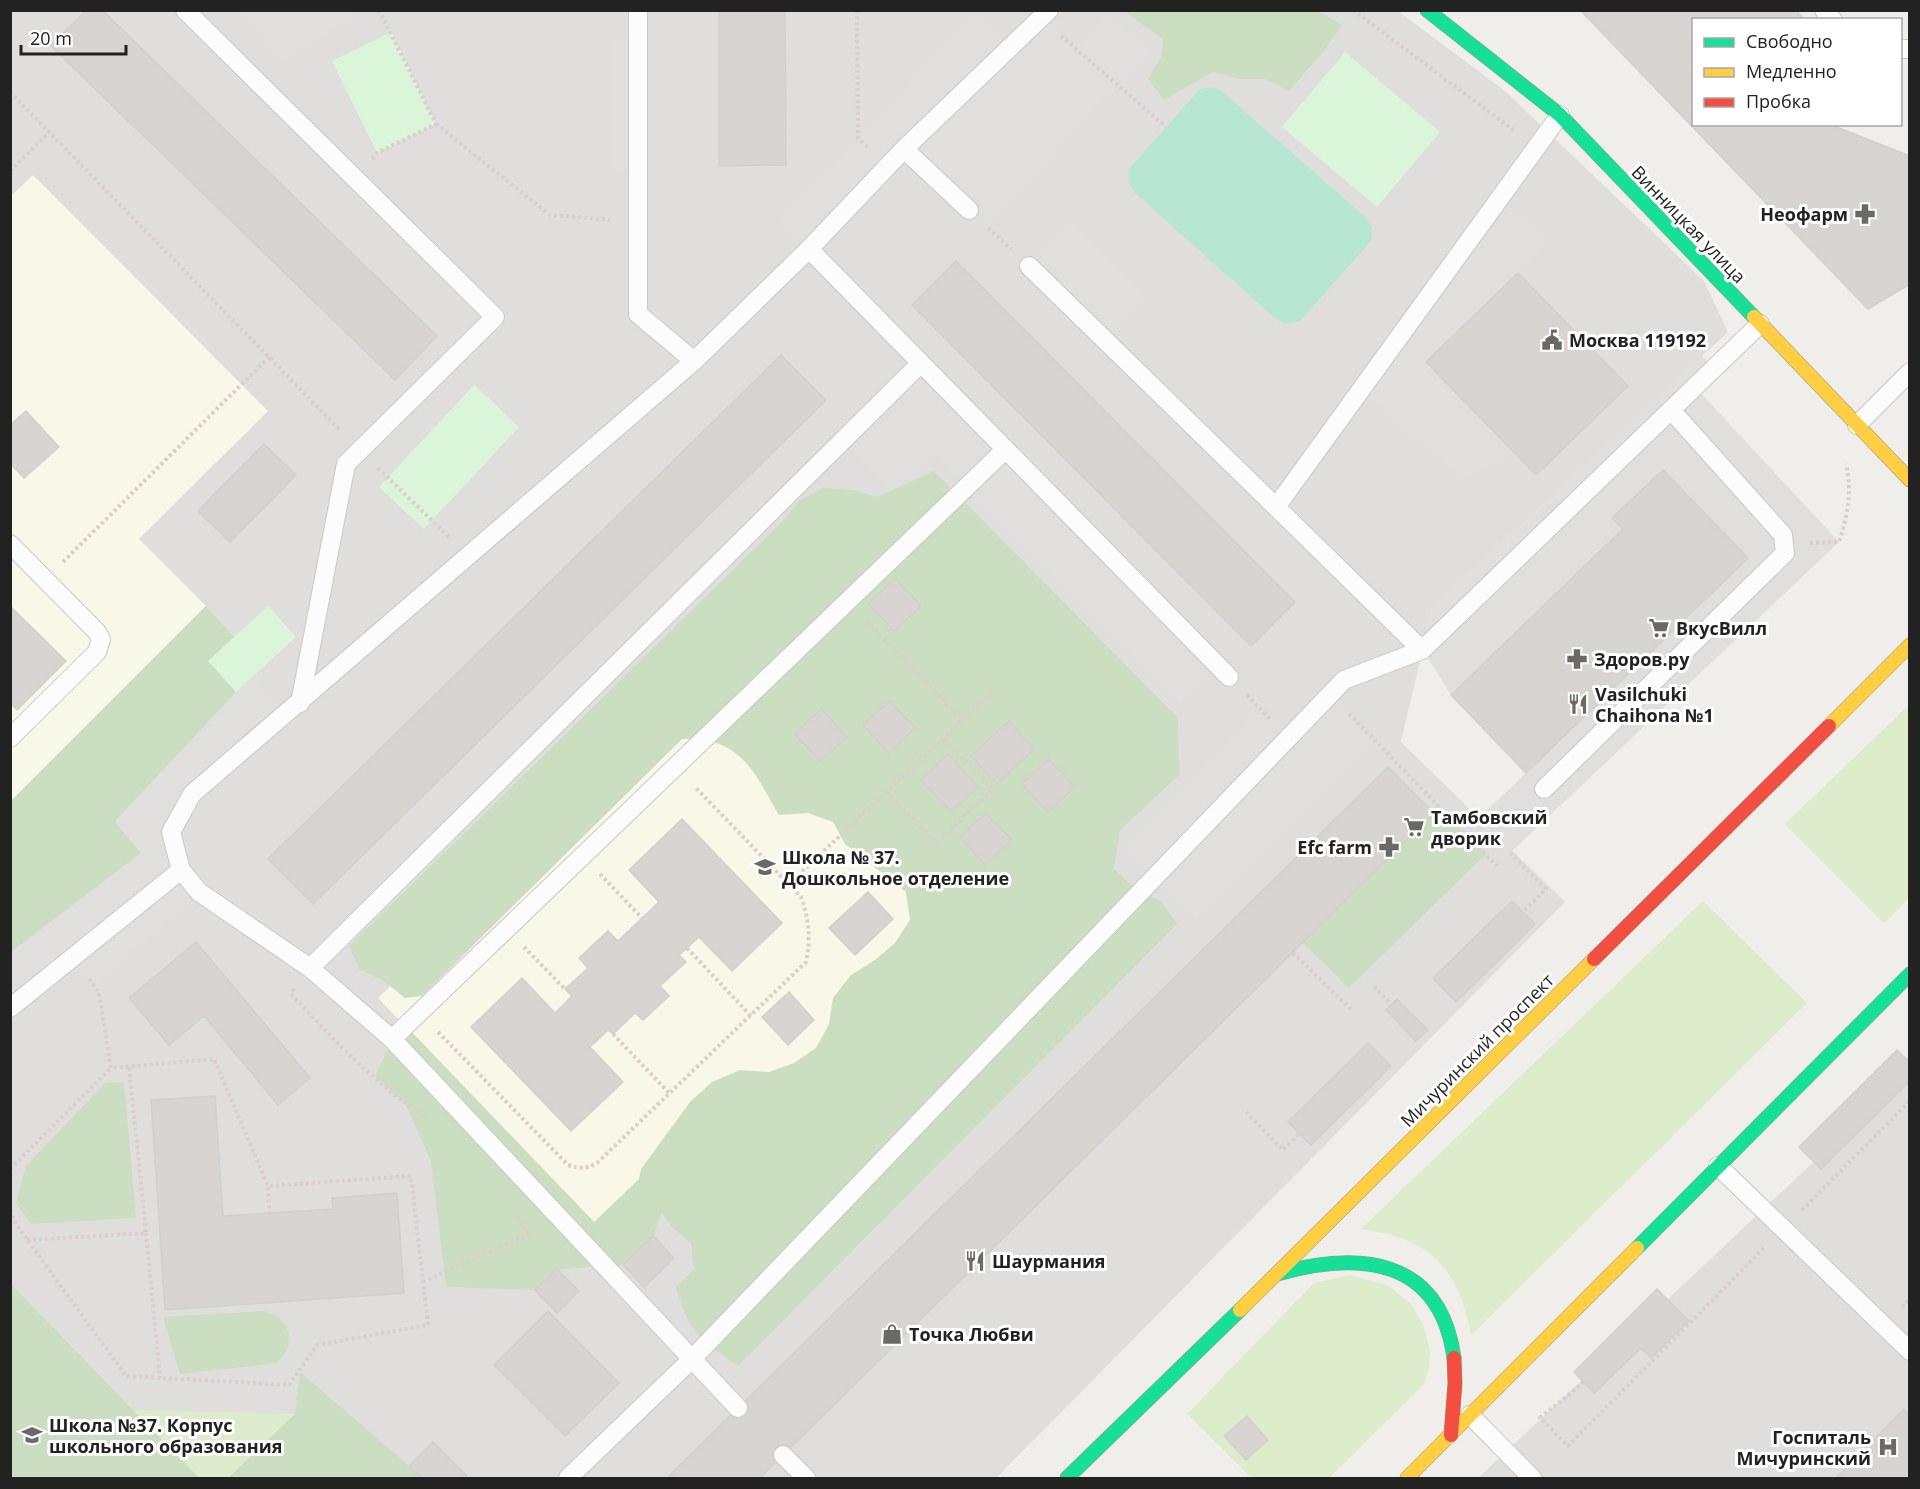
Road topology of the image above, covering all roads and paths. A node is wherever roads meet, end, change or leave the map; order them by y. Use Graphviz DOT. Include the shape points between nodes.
graph roads {
  1 [pos="185,10"];
  2 [pos="379,10"];
  3 [pos="638,10"];
  4 [pos="857,10"];
  5 [pos="1353,10"];
  6 [pos="1430,12"];
  7 [pos="1045,14"];
  8 [pos="10,92"];
  9 [pos="1560,116"];
  10 [pos="436,124"];
  11 [pos="1166,127"];
  12 [pos="50,132"];
  13 [pos="1537,147"];
  14 [pos="904,149"];
  15 [pos="888,166"];
  16 [pos="10,171"];
  17 [pos="355,177"];
  18 [pos="969,210"];
  19 [pos="638,222"];
  20 [pos="809,249"];
  21 [pos="1029,266"];
  22 [pos="1760,324"];
  23 [pos="269,357"];
  24 [pos="694,361"];
  25 [pos="920,364"];
  26 [pos="1910,372"];
  27 [pos="1671,410"];
  28 [pos="1857,425"];
  29 [pos="360,450"];
  30 [pos="1005,450"];
  31 [pos="1842,455"];
  32 [pos="1910,480"];
  33 [pos="1276,507"];
  34 [pos="1839,542"];
  35 [pos="10,544"];
  36 [pos="469,555"];
  37 [pos="45,580"];
  38 [pos="847,601"];
  39 [pos="1910,645"];
  40 [pos="1422,650"];
  41 [pos="1229,677"];
  42 [pos="993,691"];
  43 [pos="1330,694"];
  44 [pos="300,703"];
  45 [pos="962,720"];
  46 [pos="10,738"];
  47 [pos="944,738"];
  48 [pos="675,767"];
  49 [pos="1544,789"];
  50 [pos="887,792"];
  51 [pos="1510,853"];
  52 [pos="582,857"];
  53 [pos="1497,866"];
  54 [pos="181,870"];
  55 [pos="789,884"];
  56 [pos="1523,912"];
  57 [pos="642,918"];
  58 [pos="507,929"];
  59 [pos="687,948"];
  60 [pos="1293,952"];
  61 [pos="73,960"];
  62 [pos="310,968"];
  63 [pos="1910,974"];
  64 [pos="1374,987"];
  65 [pos="565,989"];
  66 [pos="1391,1004"];
  67 [pos="10,1008"];
  68 [pos="1351,1009"];
  69 [pos="420,1013"];
  70 [pos="751,1016"];
  71 [pos="613,1034"];
  72 [pos="393,1039"];
  73 [pos="129,1066"];
  74 [pos="111,1068"];
  75 [pos="670,1094"];
  76 [pos="1910,1101"];
  77 [pos="1246,1112"];
  78 [pos="433,1122"];
  79 [pos="1299,1134"];
  80 [pos="1718,1166"];
  81 [pos="10,1169"];
  82 [pos="268,1186"];
  83 [pos="10,1210"];
  84 [pos="269,1213"];
  85 [pos="516,1214"];
  86 [pos="1783,1229"];
  87 [pos="146,1233"];
  88 [pos="27,1240"];
  89 [pos="1277,1274"];
  90 [pos="423,1282"];
  91 [pos="1910,1351"];
  92 [pos="691,1360"];
  93 [pos="160,1378"];
  94 [pos="1584,1382"];
  95 [pos="738,1408"];
  96 [pos="1470,1415"];
  97 [pos="1450,1435"];
  98 [pos="783,1455"];
  99 [pos="568,1479"];
  100 [pos="806,1479"];
  101 [pos="1067,1479"];
  102 [pos="1407,1479"];
  103 [pos="1532,1479"];
  1 -- 17 [label="lane"];
  2 -- 10 [label="path"];
  3 -- 19 [label="lane"];
  4 -- 15 [label="path" via="858,138"];
  5 -- 13 [label="path"];
  6 -- 9 [label="main road, Винницкая улица"];
  7 -- 11 [label="path"];
  7 -- 14 [label="lane"];
  8 -- 12 [label="path"];
  9 -- 13 [label="lane"];
  9 -- 22 [label="main road, Винницкая улица"];
  10 -- 17 [label="path" via="377,153"];
  10 -- 19 [label="path" via="550,215"];
  12 -- 16 [label="path"];
  12 -- 23 [label="path"];
  13 -- 33 [label="lane"];
  14 -- 15 [label="lane"];
  14 -- 18 [label="lane"];
  15 -- 20 [label="lane"];
  17 -- 29 [label="lane" via="495,317"];
  19 -- 24 [label="lane" via="638,314"];
  20 -- 24 [label="lane"];
  20 -- 25 [label="lane"];
  21 -- 33 [label="lane"];
  22 -- 27 [label="lane"];
  22 -- 28 [label="main road, Винницкая улица"];
  23 -- 29 [label="path"];
  23 -- 37 [label="path"];
  24 -- 36 [label="lane"];
  25 -- 30 [label="lane"];
  25 -- 62 [label="lane"];
  26 -- 28 [label="lane"];
  27 -- 40 [label="lane"];
  27 -- 49 [label="lane" via="1783,535 1785,553"];
  28 -- 32 [label="main road, Винницкая улица"];
  29 -- 36 [label="path"];
  29 -- 44 [label="lane" via="346,464"];
  30 -- 38 [label="lane"];
  30 -- 41 [label="lane"];
  31 -- 34 [label="path" via="1850,485"];
  33 -- 40 [label="lane"];
  35 -- 37 [label="lane"];
  36 -- 44 [label="lane"];
  37 -- 46 [label="lane" via="97,632 101,647"];
  38 -- 45 [label="path"];
  38 -- 48 [label="lane"];
  39 -- 89 [label="main road, Мичуринский проспект"];
  40 -- 43 [label="lane" via="1344,680"];
  42 -- 45 [label="path"];
  43 -- 53 [label="path"];
  43 -- 92 [label="lane"];
  44 -- 54 [label="lane" via="192,794 171,832"];
  45 -- 47 [label="path"];
  47 -- 50 [label="path"];
  47 -- 50 [label="path" via="993,790 936,843"];
  48 -- 52 [label="lane"];
  48 -- 55 [label="path"];
  50 -- 55 [label="path"];
  51 -- 56 [label="path" via="1546,889"];
  52 -- 57 [label="path"];
  52 -- 58 [label="lane"];
  54 -- 61 [label="lane"];
  54 -- 62 [label="lane" via="199,892"];
  55 -- 70 [label="path" via="801,897 808,916 810,941 806,962"];
  58 -- 65 [label="path"];
  58 -- 69 [label="lane"];
  59 -- 70 [label="path"];
  60 -- 68 [label="path"];
  61 -- 67 [label="lane"];
  61 -- 74 [label="path" via="99,993"];
  62 -- 72 [label="lane"];
  62 -- 78 [label="path" via="291,994 361,1064"];
  63 -- 80 [label="main road"];
  64 -- 66 [label="path"];
  69 -- 72 [label="lane"];
  69 -- 75 [label="path" via="568,1165 578,1169 597,1163"];
  70 -- 75 [label="path"];
  71 -- 75 [label="path"];
  72 -- 92 [label="lane"];
  73 -- 74 [label="path"];
  73 -- 82 [label="path" via="214,1059"];
  73 -- 87 [label="path"];
  74 -- 81 [label="path"];
  76 -- 86 [label="path"];
  77 -- 79 [label="path" via="1283,1149"];
  80 -- 86 [label="lane"];
  80 -- 96 [label="main road"];
  82 -- 84 [label="path"];
  82 -- 90 [label="path" via="411,1176"];
  83 -- 88 [label="path"];
  85 -- 90 [label="path" via="528,1234"];
  86 -- 91 [label="lane"];
  86 -- 94 [label="path" via="1568,1446 1540,1418"];
  87 -- 88 [label="path"];
  87 -- 93 [label="path"];
  88 -- 93 [label="path" via="126,1376"];
  89 -- 97 [label="main road" via="1302,1265 1354,1261 1393,1269 1422,1287 1434,1300 1446,1325 1453,1352 1455,1394"];
  89 -- 101 [label="main road, Мичуринский проспект"];
  90 -- 93 [label="path" via="428,1325 317,1345 289,1385"];
  92 -- 95 [label="lane"];
  92 -- 99 [label="lane"];
  96 -- 97 [label="main road"];
  96 -- 103 [label="lane"];
  97 -- 102 [label="main road"];
  98 -- 100 [label="lane"];
}
